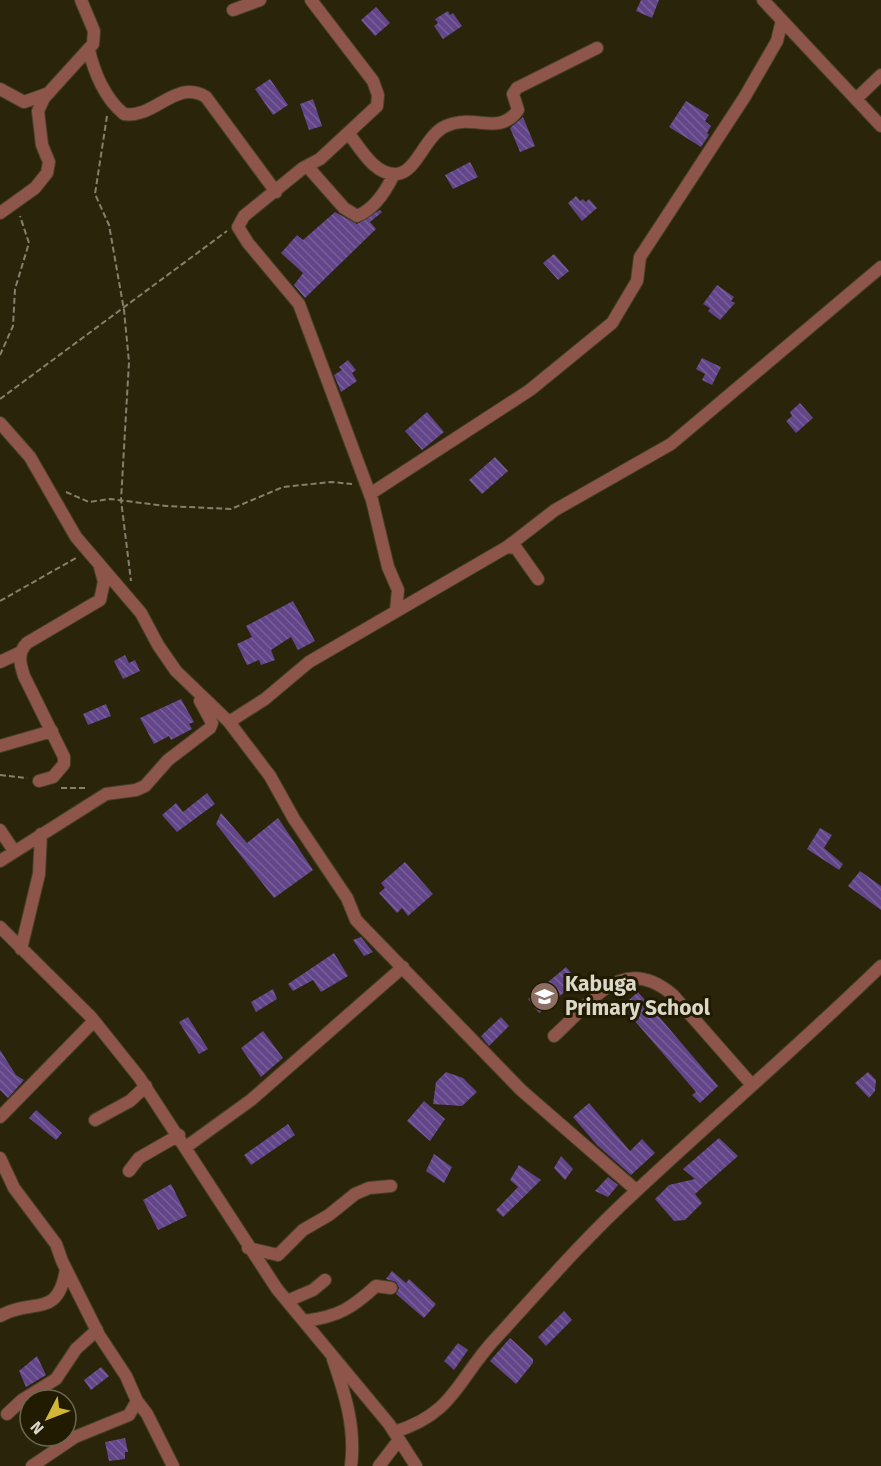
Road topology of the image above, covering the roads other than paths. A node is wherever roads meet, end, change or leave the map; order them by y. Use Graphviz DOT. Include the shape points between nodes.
graph roads {
  1 [pos="81,0"];
  2 [pos="260,0"];
  3 [pos="311,0"];
  4 [pos="763,0"];
  5 [pos="233,10"];
  6 [pos="782,20"];
  7 [pos="597,48"];
  8 [pos="89,50"];
  9 [pos="881,75"];
  10 [pos="0,89"];
  11 [pos="49,93"];
  12 [pos="856,99"];
  13 [pos="881,126"];
  14 [pos="349,134"];
  15 [pos="307,166"];
  16 [pos="394,174"];
  17 [pos="276,192"];
  18 [pos="0,213"];
  19 [pos="881,267"];
  20 [pos="0,423"];
  21 [pos="369,490"];
  22 [pos="507,547"];
  23 [pos="99,563"];
  24 [pos="538,579"];
  25 [pos="396,611"];
  26 [pos="21,652"];
  27 [pos="0,662"];
  28 [pos="197,694"];
  29 [pos="229,722"];
  30 [pos="52,731"];
  31 [pos="0,746"];
  32 [pos="39,781"];
  33 [pos="0,830"];
  34 [pos="40,834"];
  35 [pos="14,851"];
  36 [pos="0,861"];
  37 [pos="0,927"];
  38 [pos="21,949"];
  39 [pos="881,966"];
  40 [pos="403,967"];
  41 [pos="94,1022"];
  42 [pos="554,1036"];
  43 [pos="752,1085"];
  44 [pos="146,1086"];
  45 [pos="0,1117"];
  46 [pos="95,1120"];
  47 [pos="179,1135"];
  48 [pos="186,1147"];
  49 [pos="0,1158"];
  50 [pos="129,1171"];
  51 [pos="391,1186"];
  52 [pos="636,1190"];
  53 [pos="248,1248"];
  54 [pos="66,1269"];
  55 [pos="325,1280"];
  56 [pos="392,1288"];
  57 [pos="288,1302"];
  58 [pos="0,1316"];
  59 [pos="304,1321"];
  60 [pos="97,1330"];
  61 [pos="330,1350"];
  62 [pos="137,1401"];
  63 [pos="7,1414"];
  64 [pos="397,1436"];
  65 [pos="32,1466"];
  66 [pos="173,1466"];
  67 [pos="351,1466"];
  68 [pos="379,1466"];
  69 [pos="416,1466"];
  1 -- 8 [label="street" via="94,31"];
  2 -- 5 [label="street"];
  3 -- 14 [label="street" via="372,81 378,95 373,111"];
  4 -- 6 [label="street"];
  6 -- 12 [label="street"];
  6 -- 21 [label="street" via="777,41 744,98 640,257 637,281 612,323 530,390"];
  7 -- 16 [label="street" via="515,90 518,110 503,124 472,120 443,127 424,144 408,169"];
  8 -- 11 [label="street"];
  8 -- 17 [label="street" via="93,68 115,107 124,114 144,112 185,91 206,97"];
  9 -- 12 [label="street"];
  10 -- 11 [label="street" via="24,102"];
  11 -- 18 [label="street" via="38,111 42,145 49,162 47,173 35,188"];
  12 -- 13 [label="street"];
  14 -- 15 [label="street"];
  14 -- 16 [label="street" via="373,165"];
  15 -- 16 [label="street" via="344,208 357,216 384,193"];
  15 -- 17 [label="street"];
  17 -- 21 [label="street" via="239,222 238,231 300,304"];
  19 -- 22 [label="street" via="671,444 555,510"];
  20 -- 23 [label="street" via="30,457 66,524"];
  21 -- 25 [label="street" via="387,567 398,590"];
  22 -- 24 [label="street" via="524,555"];
  22 -- 25 [label="street"];
  23 -- 26 [label="street" via="104,582 100,600 27,643"];
  23 -- 28 [label="street" via="137,608 176,671"];
  25 -- 29 [label="street" via="309,663"];
  26 -- 27 [label="street"];
  26 -- 30 [label="street" via="24,676"];
  28 -- 29 [label="street"];
  28 -- 34 [label="street" via="212,723 210,728 168,760 144,786 106,794"];
  29 -- 40 [label="street" via="282,793 294,819 347,898 356,920"];
  30 -- 31 [label="street"];
  30 -- 32 [label="street" via="64,764 53,777"];
  33 -- 35 [label="street"];
  34 -- 35 [label="street"];
  34 -- 38 [label="street" via="39,874"];
  35 -- 36 [label="street"];
  37 -- 38 [label="street"];
  38 -- 41 [label="street"];
  39 -- 43 [label="street"];
  40 -- 48 [label="street" via="251,1100"];
  40 -- 52 [label="street" via="521,1090"];
  41 -- 44 [label="street"];
  41 -- 45 [label="street"];
  42 -- 43 [label="street" via="620,978 642,977 658,982 673,995"];
  43 -- 52 [label="street"];
  44 -- 46 [label="street" via="130,1101"];
  44 -- 47 [label="street"];
  47 -- 48 [label="street"];
  47 -- 50 [label="street" via="139,1158"];
  48 -- 53 [label="street"];
  49 -- 54 [label="street" via="14,1188 56,1244"];
  51 -- 53 [label="street" via="355,1194 303,1230 278,1255"];
  52 -- 64 [label="street" via="555,1271 489,1345 452,1398"];
  53 -- 57 [label="street"];
  54 -- 58 [label="street" via="63,1290 56,1299"];
  54 -- 60 [label="street"];
  55 -- 57 [label="street"];
  56 -- 59 [label="street" via="376,1286 355,1306 339,1314"];
  57 -- 59 [label="street"];
  59 -- 61 [label="street"];
  60 -- 62 [label="street"];
  60 -- 63 [label="street" via="76,1349 56,1379"];
  61 -- 64 [label="street"];
  61 -- 67 [label="street" via="353,1431"];
  62 -- 65 [label="street" via="129,1415 75,1437"];
  62 -- 66 [label="street"];
  64 -- 68 [label="street"];
  64 -- 69 [label="street"];
}
